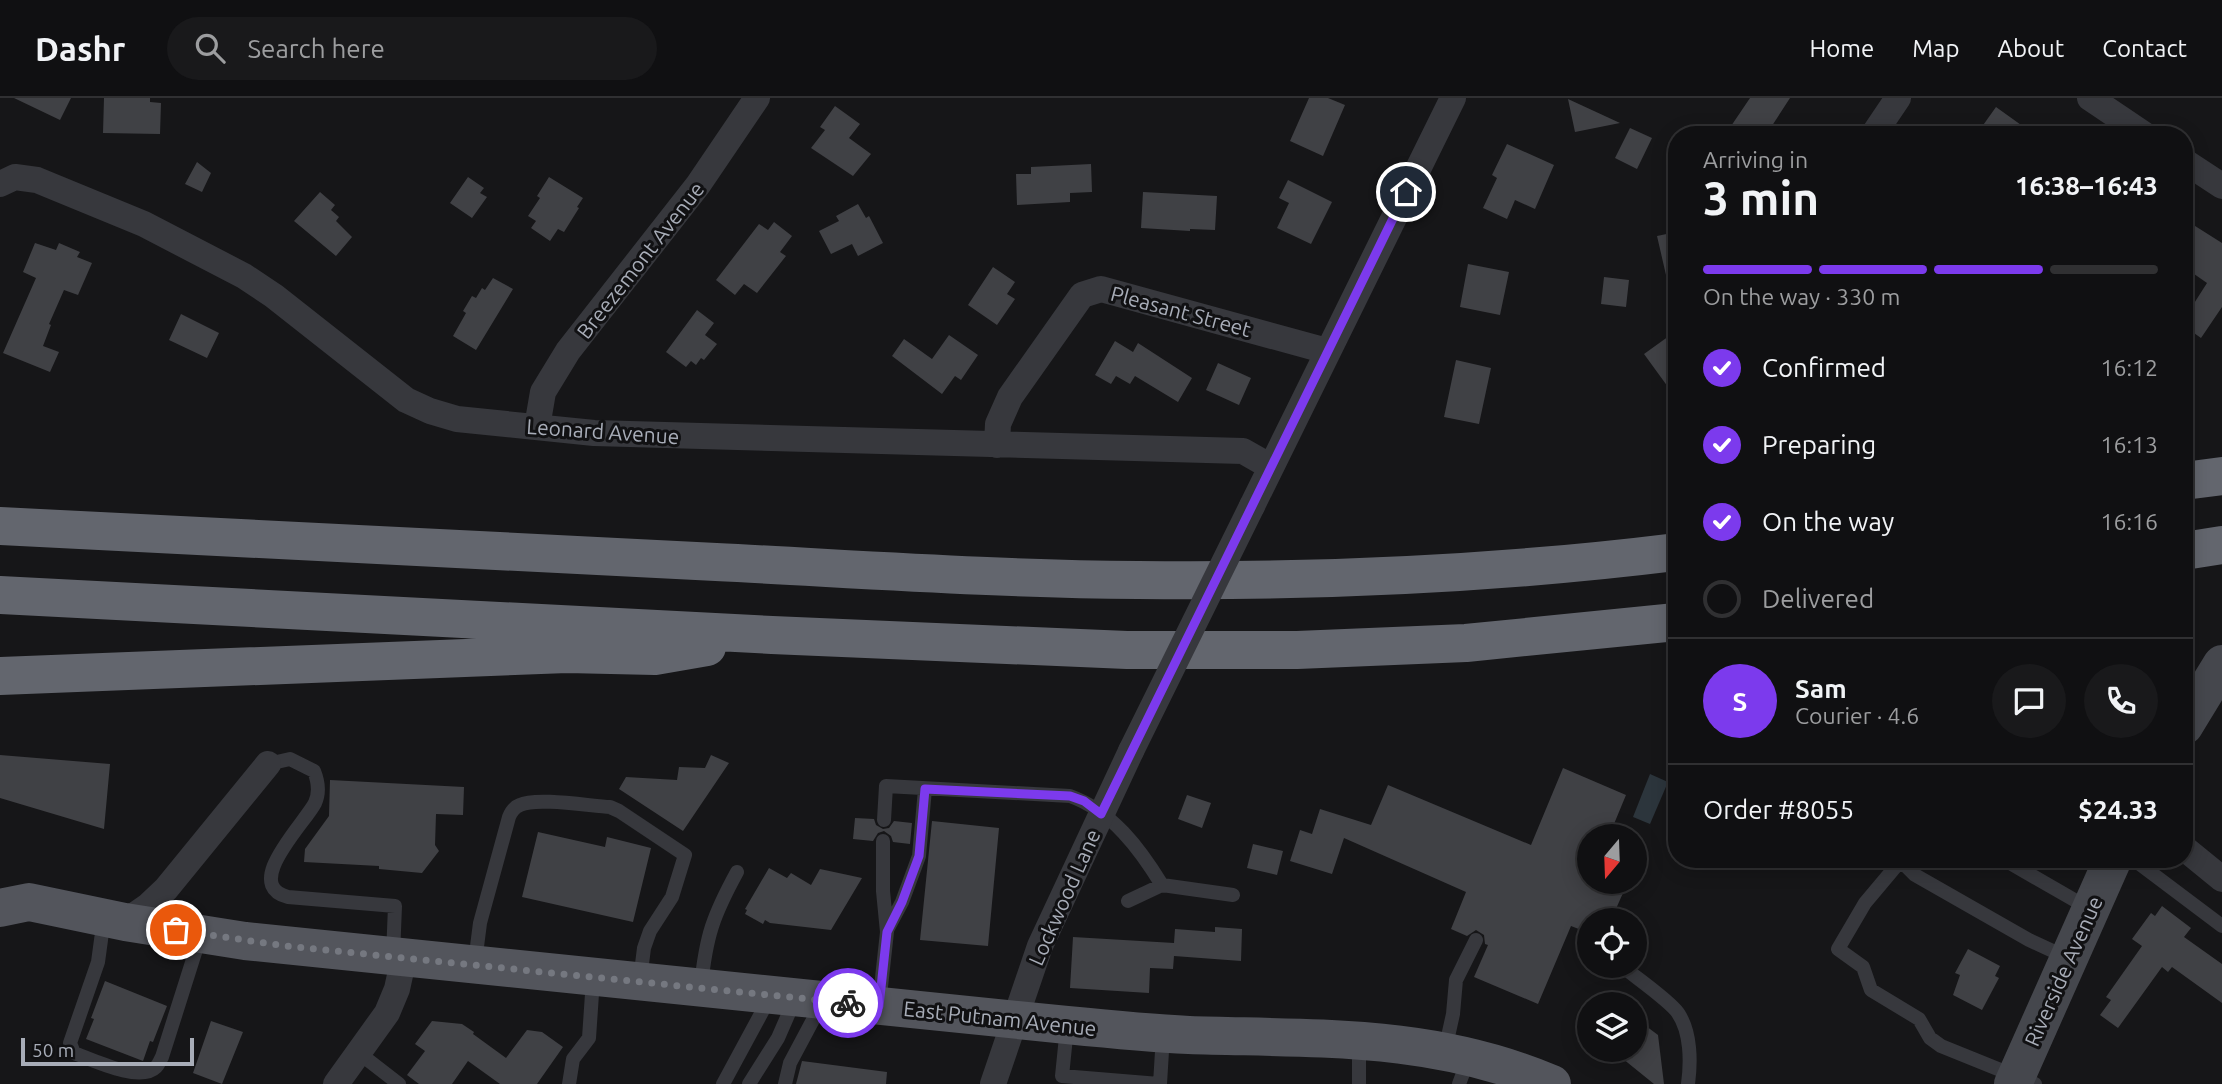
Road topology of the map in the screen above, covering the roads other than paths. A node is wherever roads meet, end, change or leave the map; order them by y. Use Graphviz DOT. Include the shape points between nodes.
graph roads {
  1 [pos="757,98"];
  2 [pos="1453,98"];
  3 [pos="1898,98"];
  4 [pos="2090,98"];
  5 [pos="1879,126"];
  6 [pos="2132,126"];
  7 [pos="2193,167"];
  8 [pos="0,184"];
  9 [pos="2222,186"];
  10 [pos="1327,351"];
  11 [pos="537,427"];
  12 [pos="997,445"];
  13 [pos="1271,467"];
  14 [pos="2222,476"];
  15 [pos="2193,480"];
  16 [pos="0,526"];
  17 [pos="2222,545"];
  18 [pos="2193,550"];
  19 [pos="1668,553"];
  20 [pos="0,595"];
  21 [pos="1668,623"];
  22 [pos="772,635"];
  23 [pos="2222,664"];
  24 [pos="0,676"];
  25 [pos="2193,711"];
  26 [pos="268,764"];
  27 [pos="925,789"];
  28 [pos="1101,814"];
  29 [pos="884,820"];
  30 [pos="883,841"];
  31 [pos="2193,855"];
  32 [pos="1894,868"];
  33 [pos="1908,868"];
  34 [pos="2019,868"];
  35 [pos="2109,868"];
  36 [pos="2145,868"];
  37 [pos="737,872"];
  38 [pos="2222,879"];
  39 [pos="1162,885"];
  40 [pos="1233,895"];
  41 [pos="10,896"];
  42 [pos="1128,901"];
  43 [pos="2090,909"];
  44 [pos="114,919"];
  45 [pos="2222,926"];
  46 [pos="887,932"];
  47 [pos="201,934"];
  48 [pos="1476,940"];
  49 [pos="398,957"];
  50 [pos="2068,958"];
  51 [pos="475,965"];
  52 [pos="593,977"];
  53 [pos="1636,978"];
  54 [pos="640,981"];
  55 [pos="701,988"];
  56 [pos="797,998"];
  57 [pos="879,1006"];
  58 [pos="1013,1020"];
  59 [pos="1067,1025"];
  60 [pos="1163,1033"];
  61 [pos="1359,1040"];
  62 [pos="1458,1063"];
  63 [pos="349,1073"];
  64 [pos="1062,1080"];
  65 [pos="2021,1081"];
  66 [pos="399,1084"];
  67 [pos="569,1084"];
  68 [pos="723,1084"];
  69 [pos="749,1084"];
  70 [pos="785,1084"];
  71 [pos="993,1084"];
  72 [pos="1160,1084"];
  73 [pos="1359,1084"];
  74 [pos="1552,1084"];
  75 [pos="1688,1084"];
  1 -- 11 [label="street, Breezemont Avenue" via="698,185 568,351 543,392"];
  2 -- 10 [label="street, Lockwood Lane"];
  3 -- 5 [label="street"];
  4 -- 6 [label="street"];
  7 -- 9 [label="street"];
  8 -- 11 [label="street, Leonard Avenue" via="15,177 37,180 144,224 244,276 418,405 457,419"];
  10 -- 12 [label="street, Pleasant Street" via="1101,289 1082,295 1010,397 998,424"];
  10 -- 13 [label="street, Lockwood Lane"];
  11 -- 12 [label="street, Leonard Avenue" via="594,433"];
  12 -- 13 [label="street, Leonard Avenue" via="1244,451"];
  13 -- 28 [label="street, Lockwood Lane, bridge"];
  14 -- 15 [label="highway"];
  16 -- 19 [label="highway" via="1136,580 1401,575"];
  17 -- 18 [label="highway"];
  20 -- 22 [label="highway"];
  21 -- 22 [label="highway" via="1466,642 1212,651"];
  22 -- 24 [label="highway" via="654,656 567,654"];
  23 -- 25 [label="street"];
  26 -- 44 [label="street" via="166,889 148,906"];
  26 -- 49 [label="lane" via="290,759 314,771 318,782 315,803 270,873 275,891 288,897 395,906"];
  27 -- 28 [label="lane" via="1070,796"];
  27 -- 29 [label="lane" via="886,786"];
  27 -- 46 [label="lane" via="919,856"];
  28 -- 39 [label="lane" via="1138,846"];
  28 -- 58 [label="street, Lockwood Lane" via="1040,946"];
  30 -- 46 [label="lane"];
  31 -- 38 [label="street"];
  32 -- 65 [label="lane" via="1865,903 1838,949 1864,967 1871,990 1919,1019 1930,1038"];
  33 -- 50 [label="lane"];
  34 -- 43 [label="lane"];
  35 -- 43 [label="street, Riverside Avenue"];
  36 -- 45 [label="lane"];
  37 -- 55 [label="lane" via="709,929"];
  39 -- 40 [label="lane"];
  39 -- 42 [label="lane"];
  41 -- 44 [label="main road, East Putnam Avenue"];
  43 -- 50 [label="street, Riverside Avenue"];
  44 -- 47 [label="main road, East Putnam Avenue"];
  44 -- 47 [label="lane" via="70,1043 74,1053 141,1074 155,1068 162,1056"];
  46 -- 57 [label="lane"];
  47 -- 49 [label="main road, East Putnam Avenue"];
  48 -- 62 [label="lane" via="1455,979"];
  49 -- 51 [label="main road, East Putnam Avenue"];
  49 -- 63 [label="street" via="397,989 387,1013"];
  50 -- 65 [label="street, Riverside Avenue"];
  51 -- 52 [label="main road, East Putnam Avenue"];
  51 -- 54 [label="lane" via="480,923 513,810 535,802 610,807 685,855 672,897 650,931"];
  52 -- 54 [label="main road, East Putnam Avenue"];
  52 -- 67 [label="lane" via="589,1038 573,1059"];
  53 -- 75 [label="lane" via="1677,1012 1687,1042"];
  54 -- 55 [label="main road, East Putnam Avenue"];
  55 -- 56 [label="main road, East Putnam Avenue"];
  56 -- 57 [label="main road, East Putnam Avenue"];
  56 -- 68 [label="lane"];
  56 -- 69 [label="lane"];
  56 -- 70 [label="lane" via="798,1046"];
  57 -- 58 [label="main road, East Putnam Avenue"];
  58 -- 59 [label="main road, East Putnam Avenue"];
  58 -- 71 [label="street, Lockwood Lane"];
  59 -- 60 [label="main road, East Putnam Avenue"];
  59 -- 64 [label="lane"];
  60 -- 61 [label="main road, East Putnam Avenue"];
  60 -- 72 [label="lane"];
  61 -- 62 [label="main road, East Putnam Avenue"];
  61 -- 73 [label="lane"];
  62 -- 74 [label="main road, East Putnam Avenue" via="1511,1068"];
  63 -- 66 [label="lane"];
  64 -- 72 [label="lane"];
}
